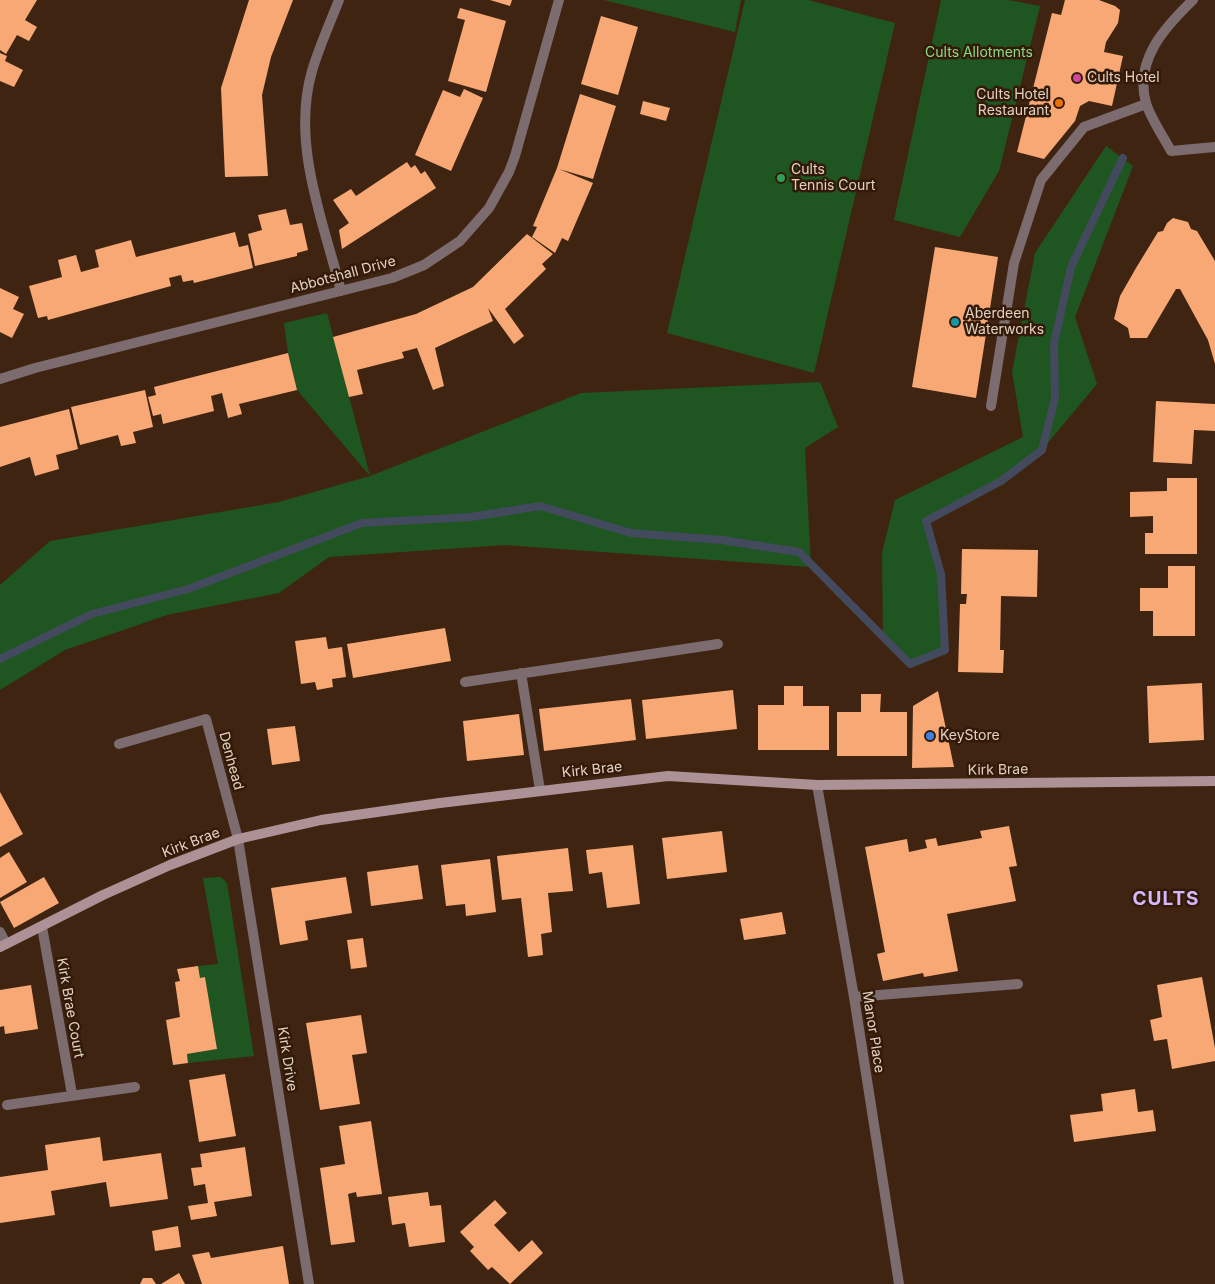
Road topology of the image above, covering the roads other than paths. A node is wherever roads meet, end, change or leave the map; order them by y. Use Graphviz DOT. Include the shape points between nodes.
graph roads {
  1 [pos="339,0"];
  2 [pos="559,0"];
  3 [pos="1193,0"];
  4 [pos="1146,104"];
  5 [pos="1215,147"];
  6 [pos="341,291"];
  7 [pos="0,379"];
  8 [pos="991,406"];
  9 [pos="718,644"];
  10 [pos="521,674"];
  11 [pos="465,682"];
  12 [pos="119,744"];
  13 [pos="1215,781"];
  14 [pos="817,785"];
  15 [pos="540,790"];
  16 [pos="238,839"];
  17 [pos="42,927"];
  18 [pos="0,932"];
  19 [pos="3,946"];
  20 [pos="1018,984"];
  21 [pos="854,997"];
  22 [pos="135,1087"];
  23 [pos="72,1094"];
  24 [pos="7,1105"];
  25 [pos="309,1284"];
  26 [pos="899,1284"];
  1 -- 6 [label="street" via="312,72 304,120 309,168"];
  2 -- 6 [label="street, Abbotshall Drive" via="509,172 489,208 460,241 424,264 392,278"];
  3 -- 4 [label="street" via="1165,28 1149,54 1142,82"];
  4 -- 5 [label="street" via="1171,151"];
  4 -- 8 [label="street" via="1084,127 1041,180 1014,263"];
  6 -- 7 [label="street, Abbotshall Drive"];
  9 -- 10 [label="street"];
  10 -- 11 [label="street"];
  10 -- 15 [label="street"];
  12 -- 16 [label="street, Denhead" via="206,719"];
  13 -- 14 [label="street, Kirk Brae"];
  14 -- 15 [label="street, Kirk Brae" via="668,776"];
  14 -- 21 [label="street, Manor Place"];
  15 -- 16 [label="street, Kirk Brae" via="321,820"];
  16 -- 17 [label="street, Kirk Brae" via="170,865"];
  16 -- 25 [label="street, Kirk Drive"];
  17 -- 19 [label="street, Kirk Brae"];
  17 -- 23 [label="street, Kirk Brae Court"];
  18 -- 19 [label="street"];
  20 -- 21 [label="street"];
  21 -- 26 [label="street, Manor Place"];
  22 -- 23 [label="street"];
  23 -- 24 [label="street"];
}
